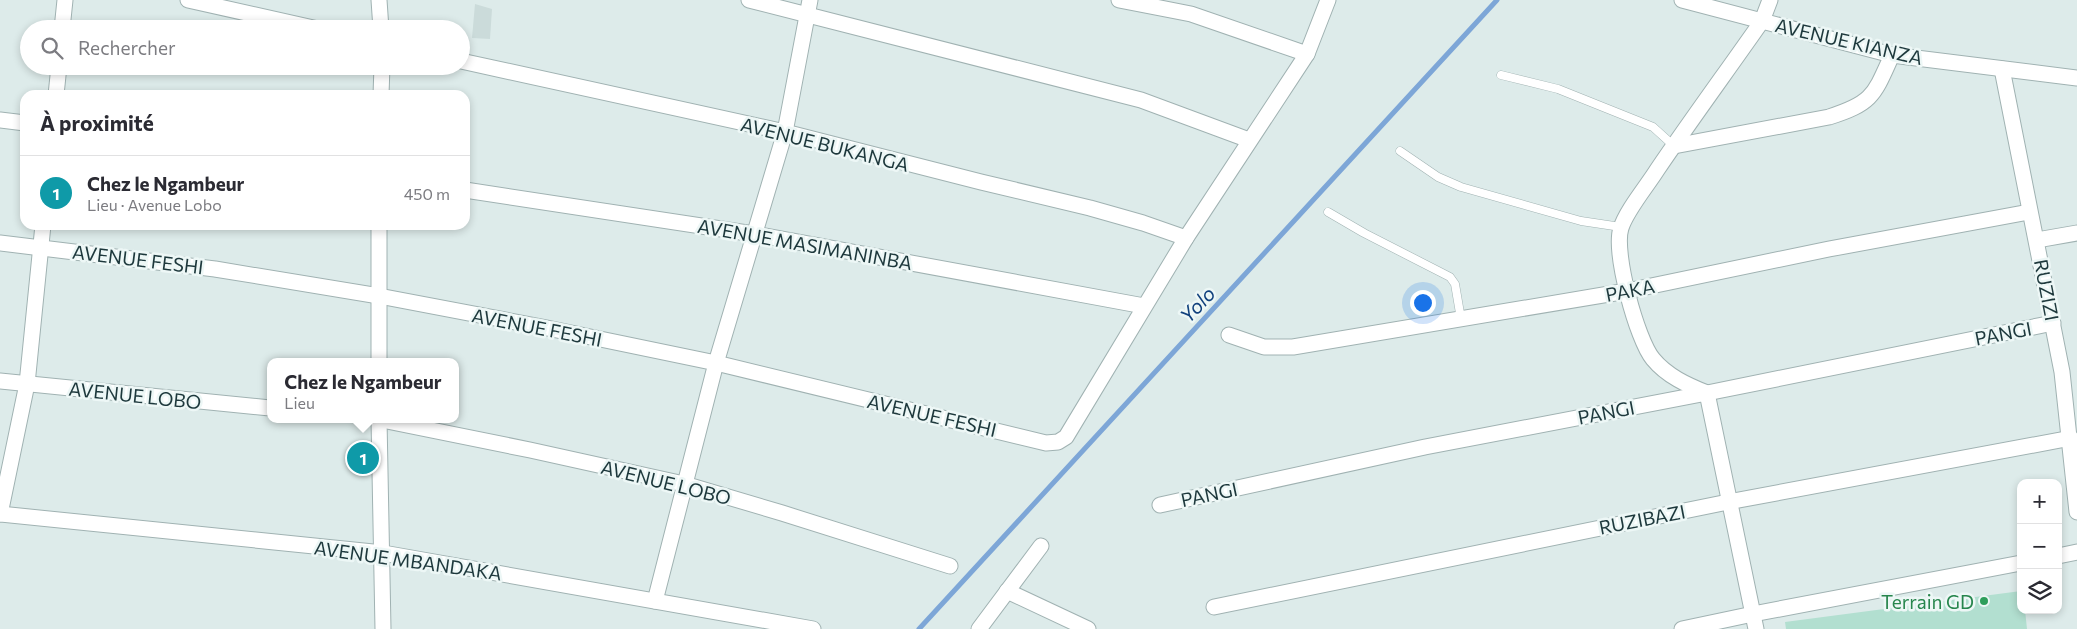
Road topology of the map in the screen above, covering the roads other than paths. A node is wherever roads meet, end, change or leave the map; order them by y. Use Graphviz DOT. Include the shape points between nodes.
graph roads {
  1 [pos="65,0"];
  2 [pos="188,0"];
  3 [pos="379,0"];
  4 [pos="749,0"];
  5 [pos="1119,0"];
  6 [pos="1328,0"];
  7 [pos="1682,0"];
  8 [pos="1770,0"];
  9 [pos="809,7"];
  10 [pos="63,20"];
  11 [pos="278,20"];
  12 [pos="380,20"];
  13 [pos="1762,21"];
  14 [pos="1307,54"];
  15 [pos="1892,55"];
  16 [pos="470,63"];
  17 [pos="2002,69"];
  18 [pos="57,75"];
  19 [pos="382,75"];
  20 [pos="1501,75"];
  21 [pos="2077,78"];
  22 [pos="56,90"];
  23 [pos="381,90"];
  24 [pos="0,120"];
  25 [pos="20,122"];
  26 [pos="785,132"];
  27 [pos="1249,140"];
  28 [pos="1674,146"];
  29 [pos="1400,151"];
  30 [pos="470,191"];
  31 [pos="1328,212"];
  32 [pos="2029,212"];
  33 [pos="1621,227"];
  34 [pos="43,230"];
  35 [pos="379,230"];
  36 [pos="2077,232"];
  37 [pos="754,234"];
  38 [pos="1186,238"];
  39 [pos="2036,240"];
  40 [pos="0,243"];
  41 [pos="41,246"];
  42 [pos="1627,291"];
  43 [pos="379,296"];
  44 [pos="1144,306"];
  45 [pos="1461,319"];
  46 [pos="2053,323"];
  47 [pos="1229,335"];
  48 [pos="379,358"];
  49 [pos="716,363"];
  50 [pos="2070,371"];
  51 [pos="0,381"];
  52 [pos="27,384"];
  53 [pos="1707,393"];
  54 [pos="267,408"];
  55 [pos="2072,417"];
  56 [pos="378,423"];
  57 [pos="398,423"];
  58 [pos="2070,438"];
  59 [pos="684,484"];
  60 [pos="2,493"];
  61 [pos="1728,502"];
  62 [pos="1160,505"];
  63 [pos="2077,512"];
  64 [pos="0,514"];
  65 [pos="1042,546"];
  66 [pos="2077,552"];
  67 [pos="383,553"];
  68 [pos="2062,555"];
  69 [pos="2017,564"];
  70 [pos="950,566"];
  71 [pos="1006,591"];
  72 [pos="655,601"];
  73 [pos="1214,606"];
  74 [pos="1753,614"];
  75 [pos="383,629"];
  76 [pos="813,629"];
  77 [pos="979,629"];
  78 [pos="1088,629"];
  79 [pos="1682,629"];
  80 [pos="1756,629"];
  1 -- 10 [label="street"];
  2 -- 11 [label="street"];
  3 -- 12 [label="street"];
  4 -- 9 [label="street"];
  5 -- 14 [label="street" via="1191,14"];
  6 -- 14 [label="street"];
  7 -- 13 [label="street, AVENUE KIANZA"];
  8 -- 13 [label="street"];
  9 -- 26 [label="street"];
  9 -- 27 [label="street" via="1141,100"];
  13 -- 15 [label="street, AVENUE KIANZA"];
  13 -- 28 [label="street"];
  14 -- 27 [label="street"];
  15 -- 17 [label="street, AVENUE KIANZA"];
  15 -- 28 [label="street" via="1872,95 1847,111"];
  16 -- 26 [label="street, AVENUE BUKANGA"];
  17 -- 21 [label="street, AVENUE KIANZA"];
  17 -- 32 [label="street, RUZIZI"];
  18 -- 22 [label="street"];
  19 -- 23 [label="street"];
  20 -- 28 [label="lane" via="1558,89 1653,127"];
  24 -- 25 [label="street"];
  26 -- 37 [label="street"];
  26 -- 38 [label="street, AVENUE BUKANGA" via="1090,208"];
  27 -- 38 [label="street"];
  28 -- 33 [label="street"];
  29 -- 33 [label="lane" via="1438,177 1461,187 1581,221"];
  30 -- 37 [label="street, AVENUE MASIMANINBA"];
  31 -- 45 [label="lane" via="1450,277 1455,284"];
  32 -- 39 [label="street, RUZIZI"];
  32 -- 42 [label="street, PAKA"];
  33 -- 42 [label="street" via="1620,256"];
  34 -- 41 [label="street"];
  35 -- 43 [label="street"];
  36 -- 39 [label="street"];
  37 -- 44 [label="street, AVENUE MASIMANINBA"];
  37 -- 49 [label="street"];
  38 -- 44 [label="street"];
  39 -- 46 [label="street, RUZIZI"];
  40 -- 41 [label="street, AVENUE FESHI"];
  41 -- 43 [label="street, AVENUE FESHI" via="215,269"];
  41 -- 52 [label="street"];
  42 -- 45 [label="street, PAKA"];
  42 -- 53 [label="street" via="1646,350 1680,382"];
  43 -- 48 [label="street"];
  43 -- 49 [label="street, AVENUE FESHI"];
  44 -- 49 [label="street, AVENUE FESHI" via="1066,437 1058,442 1046,443"];
  45 -- 47 [label="street, PAKA" via="1293,347 1264,347"];
  46 -- 50 [label="street, RUZIZI"];
  46 -- 53 [label="street, PANGI"];
  49 -- 59 [label="street"];
  50 -- 55 [label="street, RUZIZI"];
  51 -- 52 [label="street, AVENUE LOBO"];
  52 -- 54 [label="street, AVENUE LOBO"];
  52 -- 60 [label="street"];
  53 -- 61 [label="street"];
  53 -- 62 [label="street, PANGI" via="1425,447"];
  55 -- 58 [label="street, RUZIZI"];
  56 -- 67 [label="street"];
  57 -- 59 [label="street, AVENUE LOBO"];
  58 -- 61 [label="street, RUZIBAZI"];
  58 -- 63 [label="street, RUZIZI"];
  59 -- 70 [label="street, AVENUE LOBO"];
  59 -- 72 [label="street"];
  60 -- 64 [label="street"];
  61 -- 73 [label="street, RUZIBAZI"];
  61 -- 74 [label="street"];
  64 -- 67 [label="street, AVENUE MBANDAKA"];
  65 -- 71 [label="street"];
  66 -- 68 [label="street"];
  67 -- 72 [label="street, AVENUE MBANDAKA"];
  67 -- 75 [label="street"];
  69 -- 74 [label="street"];
  71 -- 77 [label="street"];
  71 -- 78 [label="street"];
  72 -- 76 [label="street, AVENUE MBANDAKA"];
  74 -- 79 [label="street"];
  74 -- 80 [label="street"];
}
